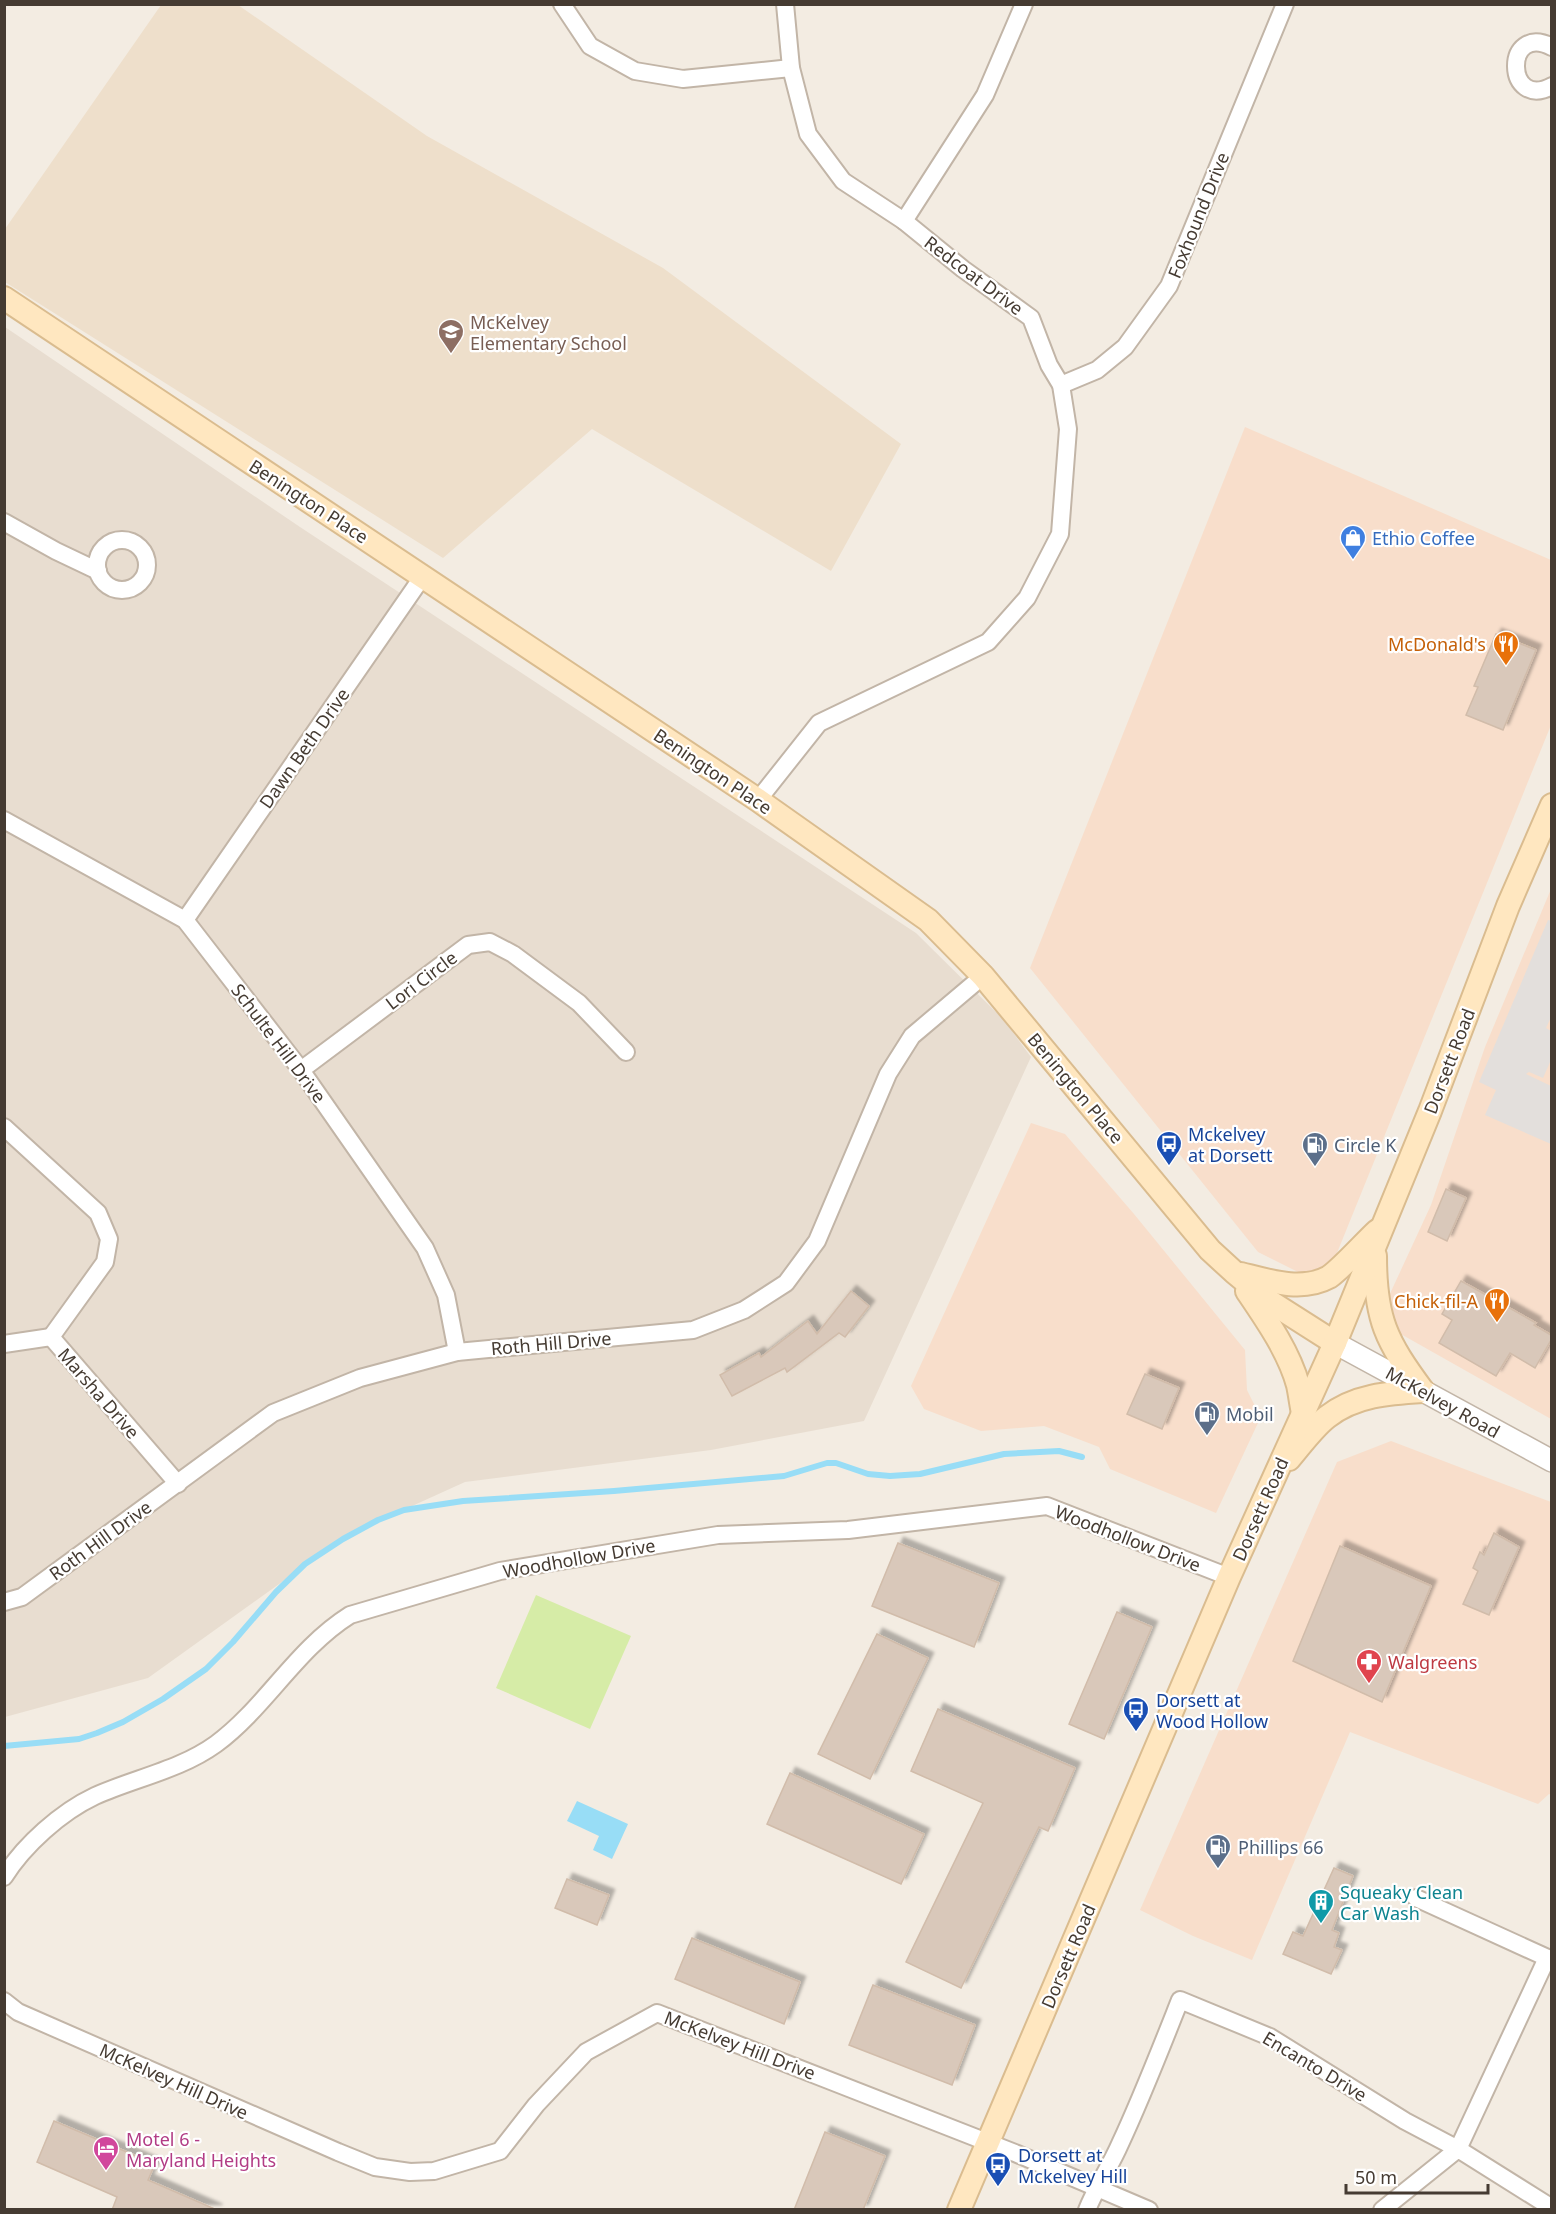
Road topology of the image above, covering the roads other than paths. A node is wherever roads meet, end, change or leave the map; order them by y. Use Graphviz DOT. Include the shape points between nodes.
graph roads {
  1 [pos="562,4"];
  2 [pos="785,4"];
  3 [pos="1024,4"];
  4 [pos="1285,4"];
  5 [pos="1551,47"];
  6 [pos="791,68"];
  7 [pos="1551,86"];
  8 [pos="904,221"];
  9 [pos="4,298"];
  10 [pos="1060,385"];
  11 [pos="4,522"];
  12 [pos="98,571"];
  13 [pos="423,576"];
  14 [pos="758,800"];
  15 [pos="1551,804"];
  16 [pos="4,820"];
  17 [pos="185,920"];
  18 [pos="983,976"];
  19 [pos="626,1052"];
  20 [pos="301,1070"];
  21 [pos="4,1127"];
  22 [pos="1379,1235"];
  23 [pos="1234,1272"];
  24 [pos="51,1337"];
  25 [pos="1335,1342"];
  26 [pos="4,1344"];
  27 [pos="457,1352"];
  28 [pos="1423,1391"];
  29 [pos="1303,1413"];
  30 [pos="1551,1461"];
  31 [pos="1276,1473"];
  32 [pos="178,1484"];
  33 [pos="1229,1577"];
  34 [pos="4,1602"];
  35 [pos="8,1872"];
  36 [pos="1416,1898"];
  37 [pos="1549,1959"];
  38 [pos="4,2001"];
  39 [pos="988,2143"];
  40 [pos="1458,2149"];
  41 [pos="1096,2187"];
  42 [pos="1551,2208"];
  43 [pos="959,2210"];
  44 [pos="1087,2210"];
  45 [pos="1149,2210"];
  46 [pos="1382,2210"];
  1 -- 6 [label="street" via="590,46 635,71 683,79"];
  2 -- 6 [label="street, Redcoat Drive"];
  3 -- 8 [label="street" via="985,95"];
  4 -- 10 [label="street, Foxhound Drive" via="1168,285 1125,347 1097,370"];
  5 -- 7 [label="street" via="1530,44 1518,53 1514,67 1526,87 1542,90"];
  6 -- 8 [label="street, Redcoat Drive" via="808,134 843,180"];
  8 -- 10 [label="street, Redcoat Drive" via="1031,318"];
  9 -- 13 [label="main road, Benington Place"];
  10 -- 14 [label="street, Redcoat Drive" via="1068,429 1060,534 1027,598 988,642 819,723"];
  11 -- 12 [label="street"];
  13 -- 14 [label="main road, Benington Place"];
  13 -- 17 [label="street, Dawn Beth Drive"];
  14 -- 18 [label="main road, Benington Place" via="928,920"];
  15 -- 22 [label="main road, Dorsett Road"];
  16 -- 17 [label="street, Schulte Hill Drive"];
  17 -- 20 [label="street, Schulte Hill Drive"];
  18 -- 23 [label="main road, Benington Place" via="1210,1250"];
  18 -- 27 [label="street, Roth Hill Drive" via="912,1036 888,1074 817,1241 786,1283 744,1310 693,1330"];
  19 -- 20 [label="street, Lori Circle" via="579,1003 513,954 490,942 468,945"];
  20 -- 27 [label="street, Schulte Hill Drive" via="426,1248 446,1295"];
  21 -- 24 [label="street" via="98,1213 109,1239 105,1262"];
  22 -- 23 [label="main road" via="1329,1276 1305,1284 1277,1283"];
  22 -- 25 [label="main road, Dorsett Road"];
  22 -- 28 [label="main road" via="1375,1290 1384,1329 1399,1359"];
  23 -- 25 [label="main road, Benington Place" via="1269,1301"];
  23 -- 29 [label="main road" via="1286,1357 1298,1383"];
  24 -- 26 [label="street, Marsha Drive"];
  24 -- 32 [label="street, Marsha Drive"];
  25 -- 28 [label="street, McKelvey Road"];
  25 -- 29 [label="main road, Dorsett Road"];
  27 -- 32 [label="street, Roth Hill Drive" via="360,1378 273,1413"];
  28 -- 30 [label="street, McKelvey Road"];
  28 -- 31 [label="main road" via="1384,1393 1358,1400 1326,1418"];
  29 -- 31 [label="main road, Dorsett Road"];
  31 -- 33 [label="main road, Dorsett Road"];
  32 -- 34 [label="street, Roth Hill Drive" via="22,1597"];
  33 -- 35 [label="street, Woodhollow Drive" via="1047,1506 848,1530 718,1535 500,1571 350,1615 307,1649 240,1724 214,1745 181,1764 94,1797 34,1839"];
  33 -- 39 [label="main road, Dorsett Road"];
  36 -- 37 [label="street"];
  37 -- 40 [label="street"];
  38 -- 39 [label="street, McKelvey Hill Drive" via="18,2012 375,2167 434,2171 500,2151 586,2052 657,2013"];
  39 -- 41 [label="street, McKelvey Hill Drive"];
  39 -- 43 [label="main road, Dorsett Road"];
  40 -- 41 [label="street, Encanto Drive" via="1405,2121 1270,2037 1180,2000 1112,2164"];
  40 -- 42 [label="street"];
  40 -- 46 [label="street"];
  41 -- 44 [label="street, Encanto Drive"];
  41 -- 45 [label="street, McKelvey Hill Drive"];
}
